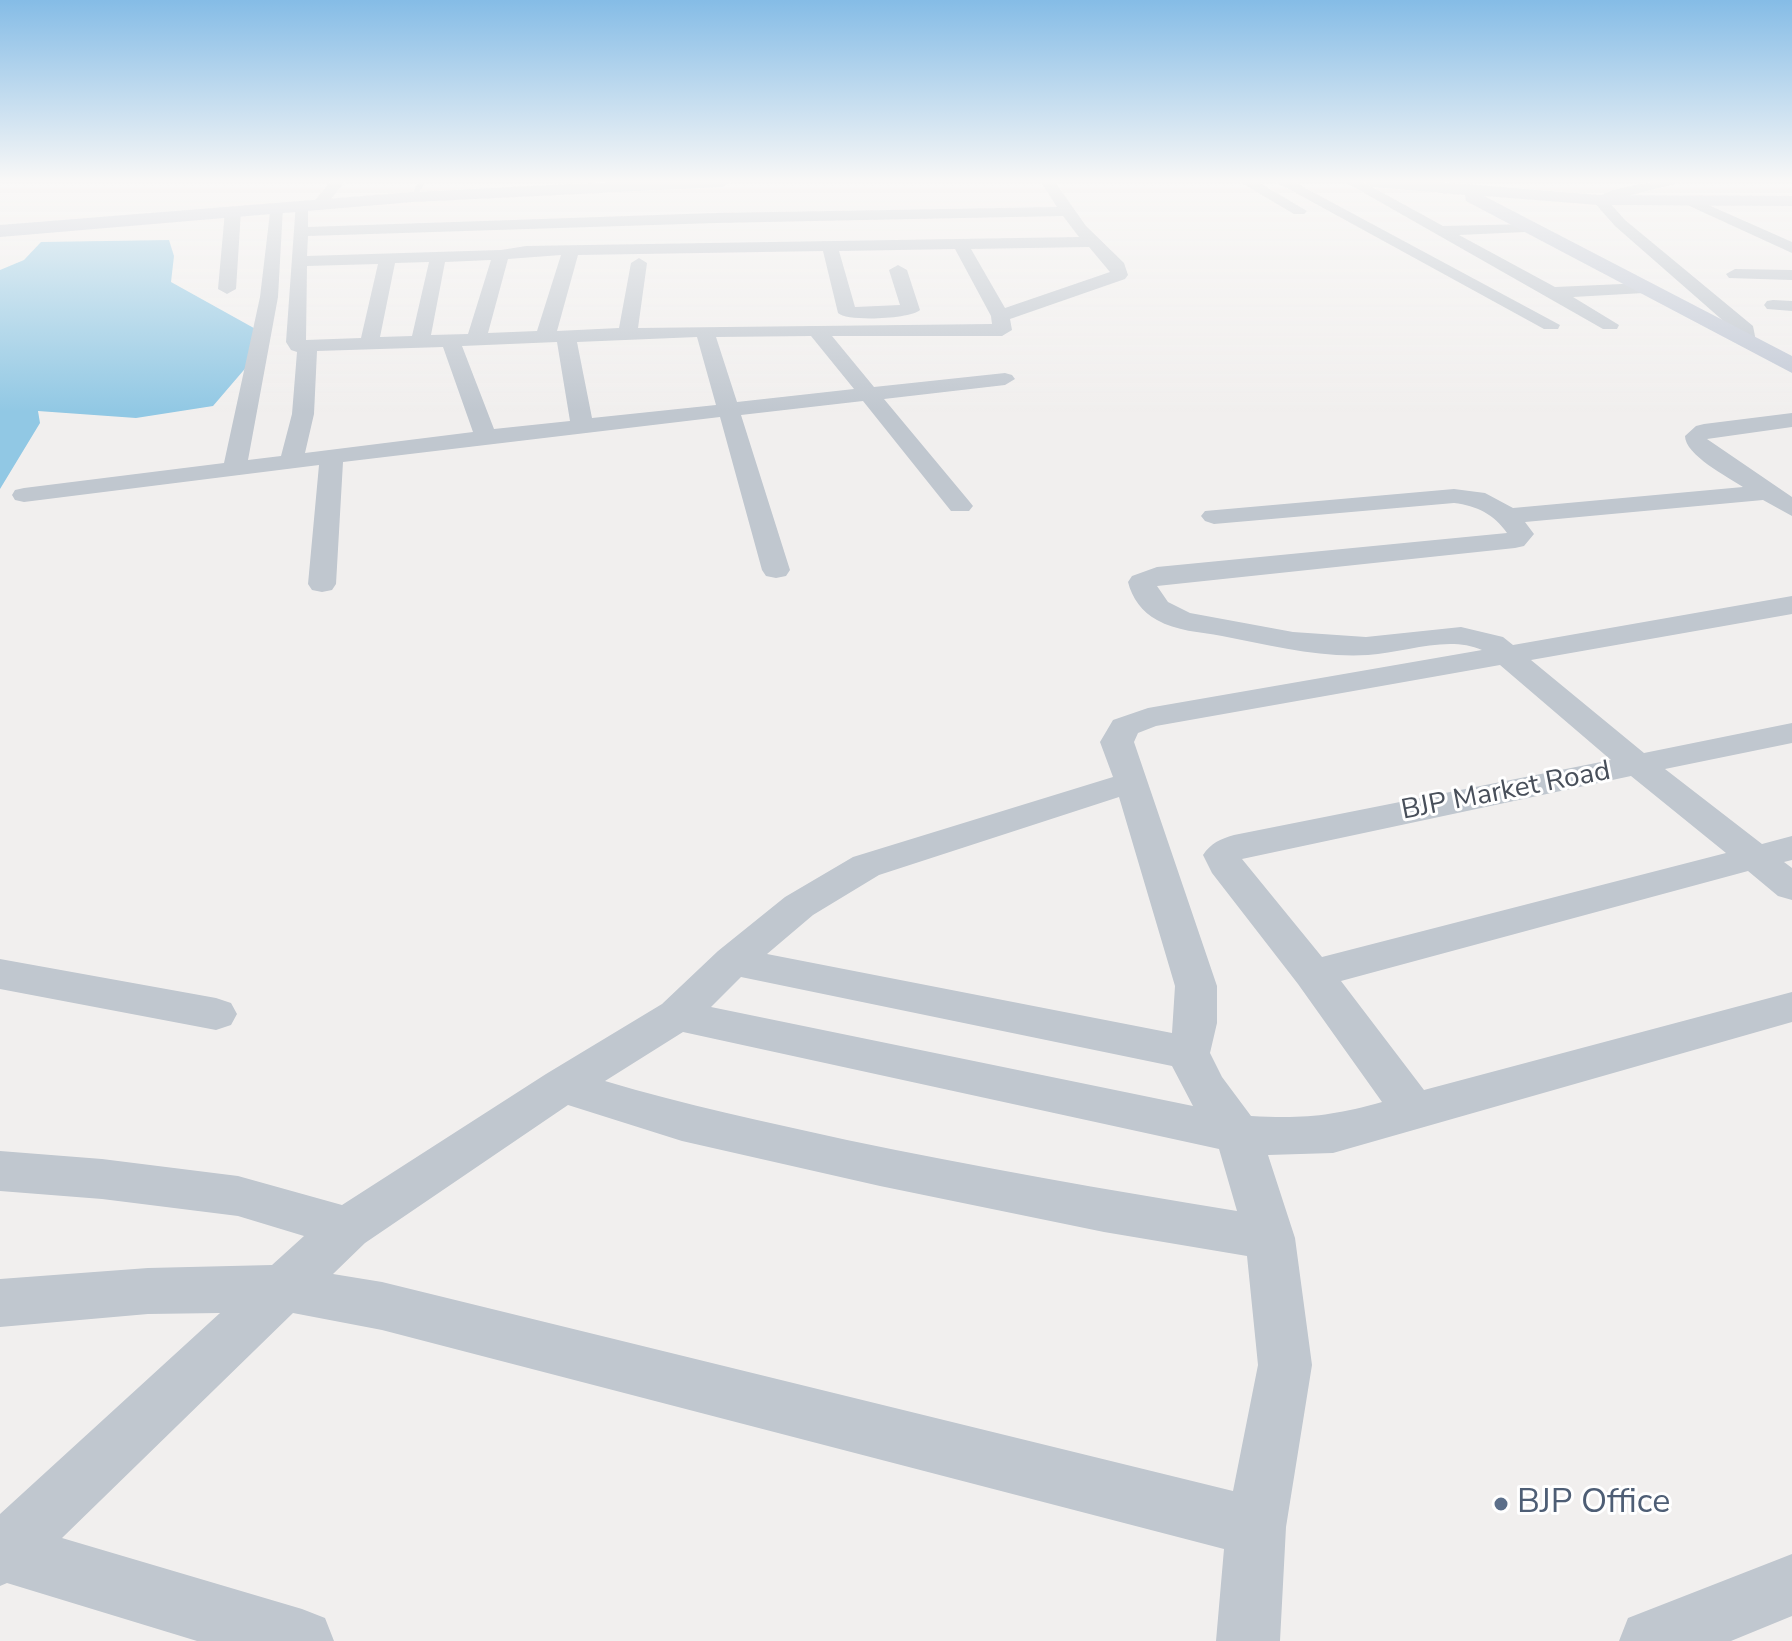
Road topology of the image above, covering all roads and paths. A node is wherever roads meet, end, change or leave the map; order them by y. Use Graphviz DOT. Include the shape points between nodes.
graph roads {
  1 [pos="388,258"];
  2 [pos="227,259"];
  3 [pos="272,259"];
  4 [pos="301,259"];
  5 [pos="438,259"];
  6 [pos="500,259"];
  7 [pos="569,259"];
  8 [pos="833,259"];
  9 [pos="968,259"];
  10 [pos="1074,259"];
  11 [pos="1109,259"];
  12 [pos="1429,259"];
  13 [pos="1491,259"];
  14 [pos="1587,259"];
  15 [pos="1662,259"];
  16 [pos="639,263"];
  17 [pos="898,270"];
  18 [pos="1735,274"];
  19 [pos="1792,275"];
  20 [pos="1093,284"];
  21 [pos="1644,288"];
  22 [pos="227,289"];
  23 [pos="1552,293"];
  24 [pos="1501,296"];
  25 [pos="1000,316"];
  26 [pos="1551,325"];
  27 [pos="1610,325"];
  28 [pos="705,331"];
  29 [pos="817,331"];
  30 [pos="627,335"];
  31 [pos="555,337"];
  32 [pos="450,340"];
  33 [pos="476,340"];
  34 [pos="1746,341"];
  35 [pos="420,342"];
  36 [pos="369,344"];
  37 [pos="307,347"];
  38 [pos="1792,366"];
  39 [pos="1005,379"];
  40 [pos="868,393"];
  41 [pos="729,412"];
  42 [pos="1792,420"];
  43 [pos="582,426"];
  44 [pos="486,437"];
  45 [pos="332,455"];
  46 [pos="292,460"];
  47 [pos="235,467"];
  48 [pos="1768,492"];
  49 [pos="24,495"];
  50 [pos="960,506"];
  51 [pos="1792,508"];
  52 [pos="1214,516"];
  53 [pos="1508,516"];
  54 [pos="776,570"];
  55 [pos="322,584"];
  56 [pos="1792,605"];
  57 [pos="1504,654"];
  58 [pos="1792,733"];
  59 [pos="1638,765"];
  60 [pos="1132,782"];
  61 [pos="1774,852"];
  62 [pos="1792,887"];
  63 [pos="732,961"];
  64 [pos="0,974"];
  65 [pos="1313,974"];
  66 [pos="1792,1007"];
  67 [pos="216,1014"];
  68 [pos="677,1015"];
  69 [pos="1188,1053"];
  70 [pos="562,1086"];
  71 [pos="1414,1111"];
  72 [pos="1238,1134"];
  73 [pos="0,1171"];
  74 [pos="347,1228"];
  75 [pos="1270,1238"];
  76 [pos="283,1288"];
  77 [pos="0,1303"];
  78 [pos="1256,1527"];
  79 [pos="2,1552"];
  80 [pos="1792,1585"];
  81 [pos="302,1641"];
  82 [pos="1248,1641"];
  83 [pos="1651,1641"];
  1 -- 36 [label="street"];
  2 -- 22 [label="street"];
  3 -- 47 [label="street"];
  4 -- 37 [label="street" via="296,342"];
  5 -- 35 [label="street"];
  6 -- 33 [label="street"];
  7 -- 31 [label="street"];
  8 -- 17 [label="street" via="847,313 911,310"];
  9 -- 25 [label="street"];
  10 -- 20 [label="street"];
  11 -- 20 [label="street" via="1119,275"];
  12 -- 24 [label="street"];
  13 -- 23 [label="street"];
  14 -- 21 [label="main road"];
  15 -- 34 [label="street" via="1746,330"];
  16 -- 30 [label="street"];
  18 -- 19 [label="street"];
  20 -- 25 [label="street" via="1048,291"];
  21 -- 23 [label="street"];
  21 -- 34 [label="main road"];
  23 -- 24 [label="street"];
  23 -- 27 [label="street"];
  24 -- 26 [label="street"];
  25 -- 29 [label="street" via="1002,330"];
  28 -- 29 [label="street"];
  28 -- 30 [label="street"];
  28 -- 41 [label="street"];
  29 -- 40 [label="street"];
  30 -- 31 [label="street"];
  31 -- 33 [label="street"];
  31 -- 43 [label="street"];
  32 -- 33 [label="street"];
  32 -- 35 [label="street"];
  32 -- 44 [label="street"];
  34 -- 38 [label="main road"];
  35 -- 36 [label="street"];
  36 -- 37 [label="street"];
  37 -- 46 [label="street" via="303,414"];
  39 -- 40 [label="street"];
  40 -- 41 [label="street"];
  40 -- 50 [label="street"];
  41 -- 43 [label="street"];
  41 -- 54 [label="street"];
  42 -- 48 [label="street" via="1725,427 1696,436 1710,454"];
  43 -- 44 [label="street"];
  44 -- 45 [label="street"];
  45 -- 46 [label="street"];
  45 -- 55 [label="street"];
  46 -- 47 [label="street"];
  47 -- 49 [label="street"];
  48 -- 51 [label="street"];
  48 -- 53 [label="street"];
  52 -- 53 [label="street" via="1454,496 1476,498"];
  53 -- 57 [label="street" via="1521,534 1515,540 1157,575 1142,582 1153,605 1168,615 1276,639 1367,646 1463,635 1492,643"];
  56 -- 57 [label="street"];
  57 -- 59 [label="street"];
  57 -- 60 [label="street" via="1148,718 1125,727 1117,742"];
  58 -- 59 [label="street, BJP Market Road"];
  59 -- 61 [label="street"];
  59 -- 65 [label="street, BJP Market Road" via="1234,847 1222,855"];
  60 -- 63 [label="street" via="866,866 799,906"];
  60 -- 69 [label="street" via="1196,986 1196,1023"];
  61 -- 62 [label="street"];
  61 -- 65 [label="street"];
  63 -- 68 [label="street"];
  63 -- 69 [label="street"];
  64 -- 67 [label="street"];
  65 -- 71 [label="street"];
  66 -- 71 [label="street"];
  68 -- 70 [label="street"];
  68 -- 72 [label="street"];
  69 -- 72 [label="street" via="1204,1087"];
  70 -- 74 [label="street"];
  70 -- 75 [label="street" via="682,1123 880,1166"];
  71 -- 72 [label="street" via="1333,1134"];
  72 -- 75 [label="street"];
  73 -- 74 [label="street" via="238,1196"];
  74 -- 76 [label="street"];
  75 -- 78 [label="street" via="1285,1365"];
  76 -- 77 [label="street" via="148,1291"];
  76 -- 78 [label="street" via="382,1306"];
  76 -- 79 [label="street"];
  78 -- 82 [label="street"];
  79 -- 81 [label="street"];
  80 -- 83 [label="street"];
}
